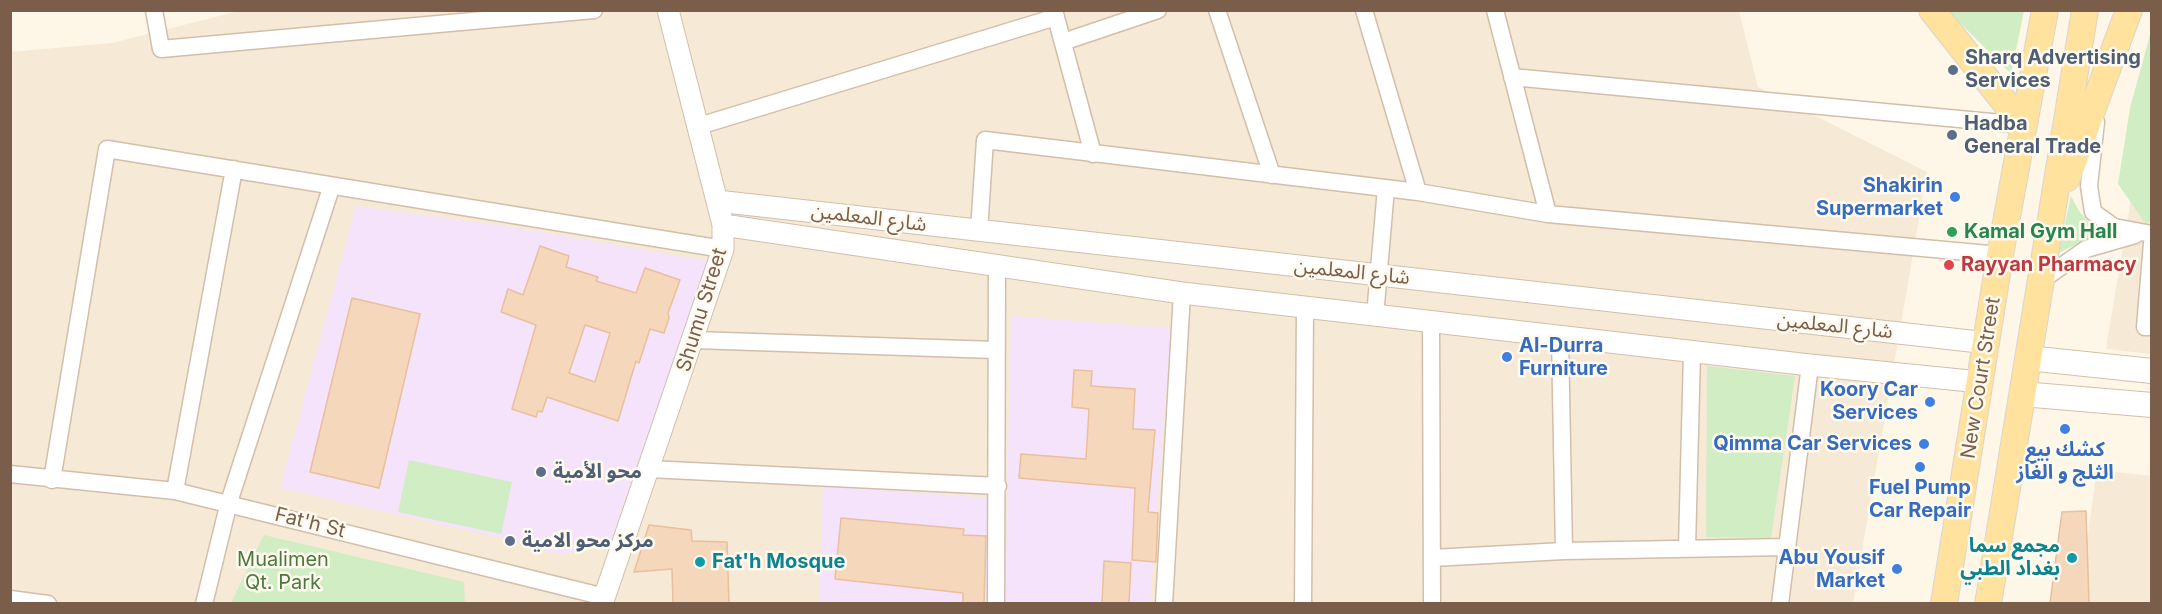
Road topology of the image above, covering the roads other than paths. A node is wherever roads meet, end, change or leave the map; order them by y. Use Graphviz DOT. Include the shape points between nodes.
graph roads {
  1 [pos="154,10"];
  2 [pos="594,10"];
  3 [pos="668,10"];
  4 [pos="1158,10"];
  5 [pos="1217,10"];
  6 [pos="1364,10"];
  7 [pos="1495,10"];
  8 [pos="1932,10"];
  9 [pos="2045,10"];
  10 [pos="2085,10"];
  11 [pos="2129,10"];
  12 [pos="518,14"];
  13 [pos="1055,14"];
  14 [pos="1063,42"];
  15 [pos="1512,77"];
  16 [pos="2098,98"];
  17 [pos="2024,125"];
  18 [pos="699,126"];
  19 [pos="1093,154"];
  20 [pos="234,169"];
  21 [pos="1272,175"];
  22 [pos="331,188"];
  23 [pos="1386,188"];
  24 [pos="1418,192"];
  25 [pos="717,201"];
  26 [pos="1548,214"];
  27 [pos="723,225"];
  28 [pos="2049,226"];
  29 [pos="980,231"];
  30 [pos="2148,237"];
  31 [pos="723,249"];
  32 [pos="2000,255"];
  33 [pos="997,267"];
  34 [pos="1380,276"];
  35 [pos="2042,280"];
  36 [pos="1182,293"];
  37 [pos="1305,308"];
  38 [pos="1375,316"];
  39 [pos="1431,322"];
  40 [pos="2151,327"];
  41 [pos="1560,337"];
  42 [pos="694,340"];
  43 [pos="1988,343"];
  44 [pos="995,350"];
  45 [pos="1692,352"];
  46 [pos="2028,358"];
  47 [pos="1810,365"];
  48 [pos="2151,371"];
  49 [pos="1980,382"];
  50 [pos="2022,394"];
  51 [pos="2151,405"];
  52 [pos="649,469"];
  53 [pos="10,474"];
  54 [pos="52,480"];
  55 [pos="998,486"];
  56 [pos="175,490"];
  57 [pos="229,502"];
  58 [pos="1786,547"];
  59 [pos="1687,548"];
  60 [pos="1564,551"];
  61 [pos="1432,558"];
  62 [pos="10,599"];
  63 [pos="603,600"];
  64 [pos="48,603"];
  65 [pos="204,603"];
  66 [pos="996,603"];
  67 [pos="1164,603"];
  68 [pos="1304,603"];
  69 [pos="1432,603"];
  70 [pos="1780,603"];
  71 [pos="1944,603"];
  72 [pos="1988,603"];
  1 -- 12 [label="street" via="161,49"];
  2 -- 12 [label="street"];
  3 -- 18 [label="street, Shumu Street"];
  4 -- 14 [label="street"];
  5 -- 21 [label="street"];
  6 -- 24 [label="street"];
  7 -- 15 [label="street"];
  8 -- 17 [label="main road"];
  9 -- 17 [label="main road, New Court Street"];
  10 -- 28 [label="main road"];
  11 -- 16 [label="main road"];
  13 -- 14 [label="street"];
  13 -- 18 [label="street"];
  14 -- 19 [label="street"];
  15 -- 17 [label="street"];
  15 -- 26 [label="street"];
  16 -- 28 [label="main road"];
  16 -- 30 [label="street" via="2089,186 2091,206 2107,224"];
  17 -- 32 [label="main road, New Court Street"];
  18 -- 25 [label="street, Shumu Street"];
  19 -- 21 [label="street"];
  19 -- 29 [label="street" via="985,140"];
  20 -- 22 [label="street"];
  20 -- 54 [label="street" via="106,149"];
  20 -- 56 [label="street"];
  21 -- 23 [label="street"];
  22 -- 31 [label="street"];
  22 -- 57 [label="street"];
  23 -- 24 [label="street"];
  23 -- 34 [label="street"];
  24 -- 26 [label="street"];
  25 -- 27 [label="street, Shumu Street"];
  25 -- 29 [label="street, شارع المعلمين"];
  26 -- 32 [label="street"];
  27 -- 31 [label="street, Shumu Street"];
  27 -- 33 [label="street, شارع المعلمين"];
  28 -- 35 [label="main road"];
  29 -- 34 [label="street, شارع المعلمين"];
  30 -- 35 [label="street" via="2086,249"];
  30 -- 40 [label="street" via="2145,327"];
  31 -- 42 [label="street, Shumu Street"];
  32 -- 43 [label="main road, New Court Street"];
  33 -- 36 [label="street, شارع المعلمين"];
  33 -- 44 [label="street"];
  34 -- 38 [label="street"];
  34 -- 43 [label="street, شارع المعلمين"];
  35 -- 46 [label="main road"];
  36 -- 37 [label="street, شارع المعلمين"];
  36 -- 67 [label="street"];
  37 -- 38 [label="street, شارع المعلمين"];
  37 -- 68 [label="street"];
  38 -- 39 [label="street, شارع المعلمين"];
  39 -- 41 [label="street, شارع المعلمين"];
  39 -- 61 [label="street"];
  41 -- 45 [label="street, شارع المعلمين"];
  41 -- 60 [label="street"];
  42 -- 44 [label="street"];
  42 -- 52 [label="street, Shumu Street"];
  43 -- 49 [label="main road, New Court Street"];
  44 -- 55 [label="street"];
  45 -- 47 [label="street, شارع المعلمين"];
  45 -- 59 [label="street"];
  46 -- 48 [label="main road"];
  46 -- 50 [label="main road"];
  47 -- 49 [label="street, شارع المعلمين"];
  47 -- 58 [label="street"];
  49 -- 71 [label="main road, New Court Street"];
  50 -- 51 [label="main road"];
  50 -- 72 [label="main road"];
  52 -- 55 [label="street"];
  52 -- 63 [label="street, Shumu Street"];
  53 -- 54 [label="street, Fat'h St"];
  54 -- 56 [label="street, Fat'h St"];
  55 -- 66 [label="street"];
  56 -- 57 [label="street, Fat'h St"];
  57 -- 63 [label="street, Fat'h St"];
  57 -- 65 [label="street"];
  58 -- 59 [label="street"];
  58 -- 70 [label="street"];
  59 -- 60 [label="street"];
  60 -- 61 [label="street"];
  61 -- 69 [label="street"];
  62 -- 64 [label="street"];
}
